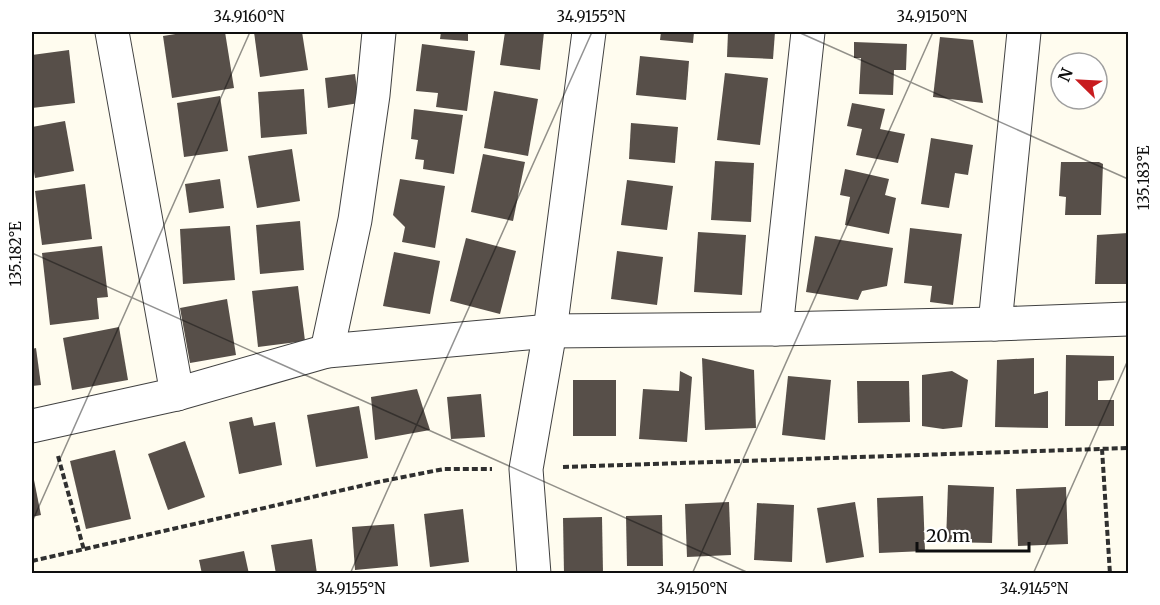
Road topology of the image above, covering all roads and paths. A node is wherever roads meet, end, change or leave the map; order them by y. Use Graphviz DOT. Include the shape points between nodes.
graph roads {
  1 [pos="112,32"];
  2 [pos="379,32"];
  3 [pos="589,32"];
  4 [pos="808,32"];
  5 [pos="1024,32"];
  6 [pos="1128,319"];
  7 [pos="996,324"];
  8 [pos="776,329"];
  9 [pos="550,331"];
  10 [pos="327,351"];
  11 [pos="177,394"];
  12 [pos="40,425"];
  13 [pos="1128,448"];
  14 [pos="1102,449"];
  15 [pos="526,469"];
  16 [pos="84,550"];
  17 [pos="32,561"];
  18 [pos="534,573"];
  19 [pos="1110,573"];
  1 -- 11 [label="street"];
  2 -- 10 [label="street" via="355,220"];
  3 -- 9 [label="street"];
  4 -- 8 [label="street"];
  5 -- 7 [label="street"];
  6 -- 7 [label="street"];
  7 -- 8 [label="street"];
  8 -- 9 [label="street"];
  9 -- 10 [label="street"];
  9 -- 15 [label="street"];
  10 -- 11 [label="street"];
  11 -- 12 [label="street"];
  12 -- 16 [label="path"];
  13 -- 14 [label="path"];
  14 -- 15 [label="path"];
  14 -- 19 [label="path"];
  15 -- 16 [label="path" via="444,470 389,480"];
  15 -- 18 [label="street"];
  16 -- 17 [label="path"];
}
